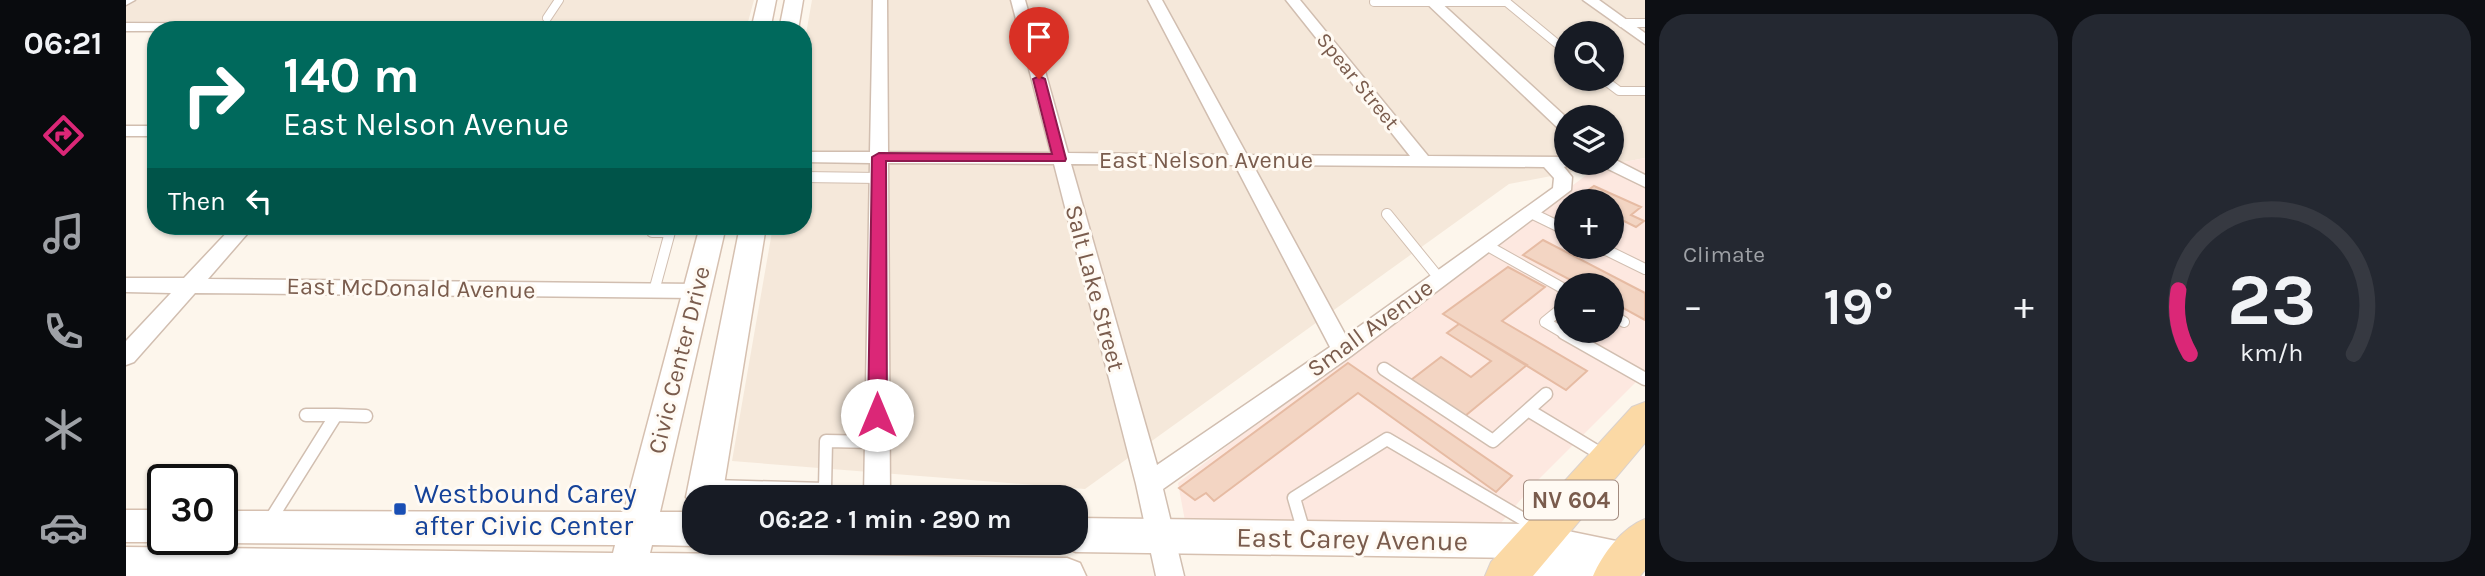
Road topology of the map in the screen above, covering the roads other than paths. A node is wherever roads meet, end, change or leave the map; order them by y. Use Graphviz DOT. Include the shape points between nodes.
graph roads {
  1 [pos="559,0"];
  2 [pos="767,0"];
  3 [pos="880,0"];
  4 [pos="1018,0"];
  5 [pos="1155,0"];
  6 [pos="1293,0"];
  7 [pos="1590,0"];
  8 [pos="1431,1"];
  9 [pos="1505,1"];
  10 [pos="1374,2"];
  11 [pos="547,18"];
  12 [pos="762,21"];
  13 [pos="1619,21"];
  14 [pos="1624,23"];
  15 [pos="1645,23"];
  16 [pos="1624,24"];
  17 [pos="126,27"];
  18 [pos="147,27"];
  19 [pos="1645,40"];
  20 [pos="1554,41"];
  21 [pos="1624,91"];
  22 [pos="1645,91"];
  23 [pos="1554,115"];
  24 [pos="126,131"];
  25 [pos="147,131"];
  26 [pos="812,157"];
  27 [pos="879,157"];
  28 [pos="1060,159"];
  29 [pos="1241,160"];
  30 [pos="1423,161"];
  31 [pos="1554,162"];
  32 [pos="1624,171"];
  33 [pos="1562,175"];
  34 [pos="812,177"];
  35 [pos="878,178"];
  36 [pos="1645,182"];
  37 [pos="1531,213"];
  38 [pos="1387,214"];
  39 [pos="1554,224"];
  40 [pos="236,235"];
  41 [pos="669,235"];
  42 [pos="711,235"];
  43 [pos="751,235"];
  44 [pos="1486,245"];
  45 [pos="1624,259"];
  46 [pos="1645,269"];
  47 [pos="1439,278"];
  48 [pos="1554,283"];
  49 [pos="126,285"];
  50 [pos="191,285"];
  51 [pos="654,291"];
  52 [pos="696,291"];
  53 [pos="1554,315"];
  54 [pos="1554,327"];
  55 [pos="1582,343"];
  56 [pos="1343,349"];
  57 [pos="126,356"];
  58 [pos="1384,369"];
  59 [pos="1645,379"];
  60 [pos="1546,394"];
  61 [pos="1528,410"];
  62 [pos="306,415"];
  63 [pos="336,415"];
  64 [pos="366,416"];
  65 [pos="1645,417"];
  66 [pos="877,442"];
  67 [pos="1608,458"];
  68 [pos="1149,484"];
  69 [pos="706,485"];
  70 [pos="825,485"];
  71 [pos="877,485"];
  72 [pos="126,526"];
  73 [pos="147,526"];
  74 [pos="238,527"];
  75 [pos="266,527"];
  76 [pos="636,529"];
  77 [pos="682,529"];
  78 [pos="1088,535"];
  79 [pos="1160,536"];
  80 [pos="1306,538"];
  81 [pos="1532,549"];
  82 [pos="1632,559"];
  83 [pos="691,564"];
  84 [pos="126,565"];
  85 [pos="626,574"];
  86 [pos="953,575"];
  87 [pos="1067,576"];
  88 [pos="1170,576"];
  89 [pos="1506,576"];
  1 -- 11 [label="lane"];
  2 -- 12 [label="main road"];
  3 -- 27 [label="street"];
  4 -- 28 [label="street, Salt Lake Street"];
  5 -- 29 [label="street"];
  6 -- 30 [label="street, Spear Street"];
  7 -- 13 [label="street"];
  8 -- 9 [label="lane"];
  8 -- 10 [label="lane"];
  8 -- 23 [label="street"];
  9 -- 20 [label="lane"];
  14 -- 15 [label="lane"];
  16 -- 19 [label="street"];
  17 -- 18 [label="street"];
  21 -- 22 [label="lane"];
  24 -- 25 [label="street"];
  26 -- 27 [label="street, East Nelson Avenue"];
  27 -- 28 [label="street, East Nelson Avenue"];
  27 -- 35 [label="street"];
  28 -- 29 [label="street, East Nelson Avenue"];
  28 -- 68 [label="street, Salt Lake Street"];
  29 -- 30 [label="street, East Nelson Avenue"];
  29 -- 56 [label="street"];
  30 -- 31 [label="street, East Nelson Avenue"];
  32 -- 36 [label="street"];
  33 -- 37 [label="street, Small Avenue" via="1562,190"];
  34 -- 35 [label="lane"];
  35 -- 66 [label="street"];
  37 -- 39 [label="lane"];
  37 -- 44 [label="street, Small Avenue"];
  38 -- 47 [label="lane"];
  40 -- 50 [label="street"];
  41 -- 51 [label="lane"];
  42 -- 52 [label="main road, Civic Center Drive"];
  43 -- 69 [label="main road, Civic Center Drive"];
  44 -- 47 [label="street, Small Avenue"];
  44 -- 48 [label="lane"];
  45 -- 46 [label="lane"];
  47 -- 56 [label="street, Small Avenue"];
  49 -- 50 [label="street, East McDonald Avenue"];
  50 -- 51 [label="street, East McDonald Avenue"];
  50 -- 57 [label="street"];
  51 -- 52 [label="street, East McDonald Avenue"];
  52 -- 76 [label="main road, Civic Center Drive"];
  53 -- 54 [label="lane" via="1545,322"];
  55 -- 59 [label="lane"];
  56 -- 68 [label="street, Small Avenue"];
  58 -- 61 [label="lane" via="1493,441"];
  60 -- 61 [label="lane"];
  61 -- 67 [label="lane"];
  62 -- 63 [label="lane"];
  63 -- 64 [label="lane"];
  63 -- 75 [label="lane"];
  65 -- 67 [label="main road, NV 604"];
  66 -- 70 [label="lane" via="826,441"];
  66 -- 71 [label="street"];
  67 -- 81 [label="main road, NV 604"];
  68 -- 79 [label="street, Salt Lake Street"];
  72 -- 73 [label="main road"];
  74 -- 75 [label="main road"];
  75 -- 76 [label="main road"];
  76 -- 77 [label="main road"];
  76 -- 85 [label="main road, Civic Center Drive"];
  78 -- 79 [label="main road, East Carey Avenue"];
  79 -- 80 [label="main road, East Carey Avenue"];
  79 -- 88 [label="street, Salt Lake Street"];
  80 -- 81 [label="main road, East Carey Avenue"];
  80 -- 81 [label="lane" via="1294,498 1387,439"];
  81 -- 82 [label="main road, East Carey Avenue"];
  81 -- 89 [label="main road, NV 604"];
  83 -- 85 [label="main road"];
  83 -- 86 [label="main road"];
  84 -- 85 [label="main road"];
  86 -- 87 [label="main road"];
}
